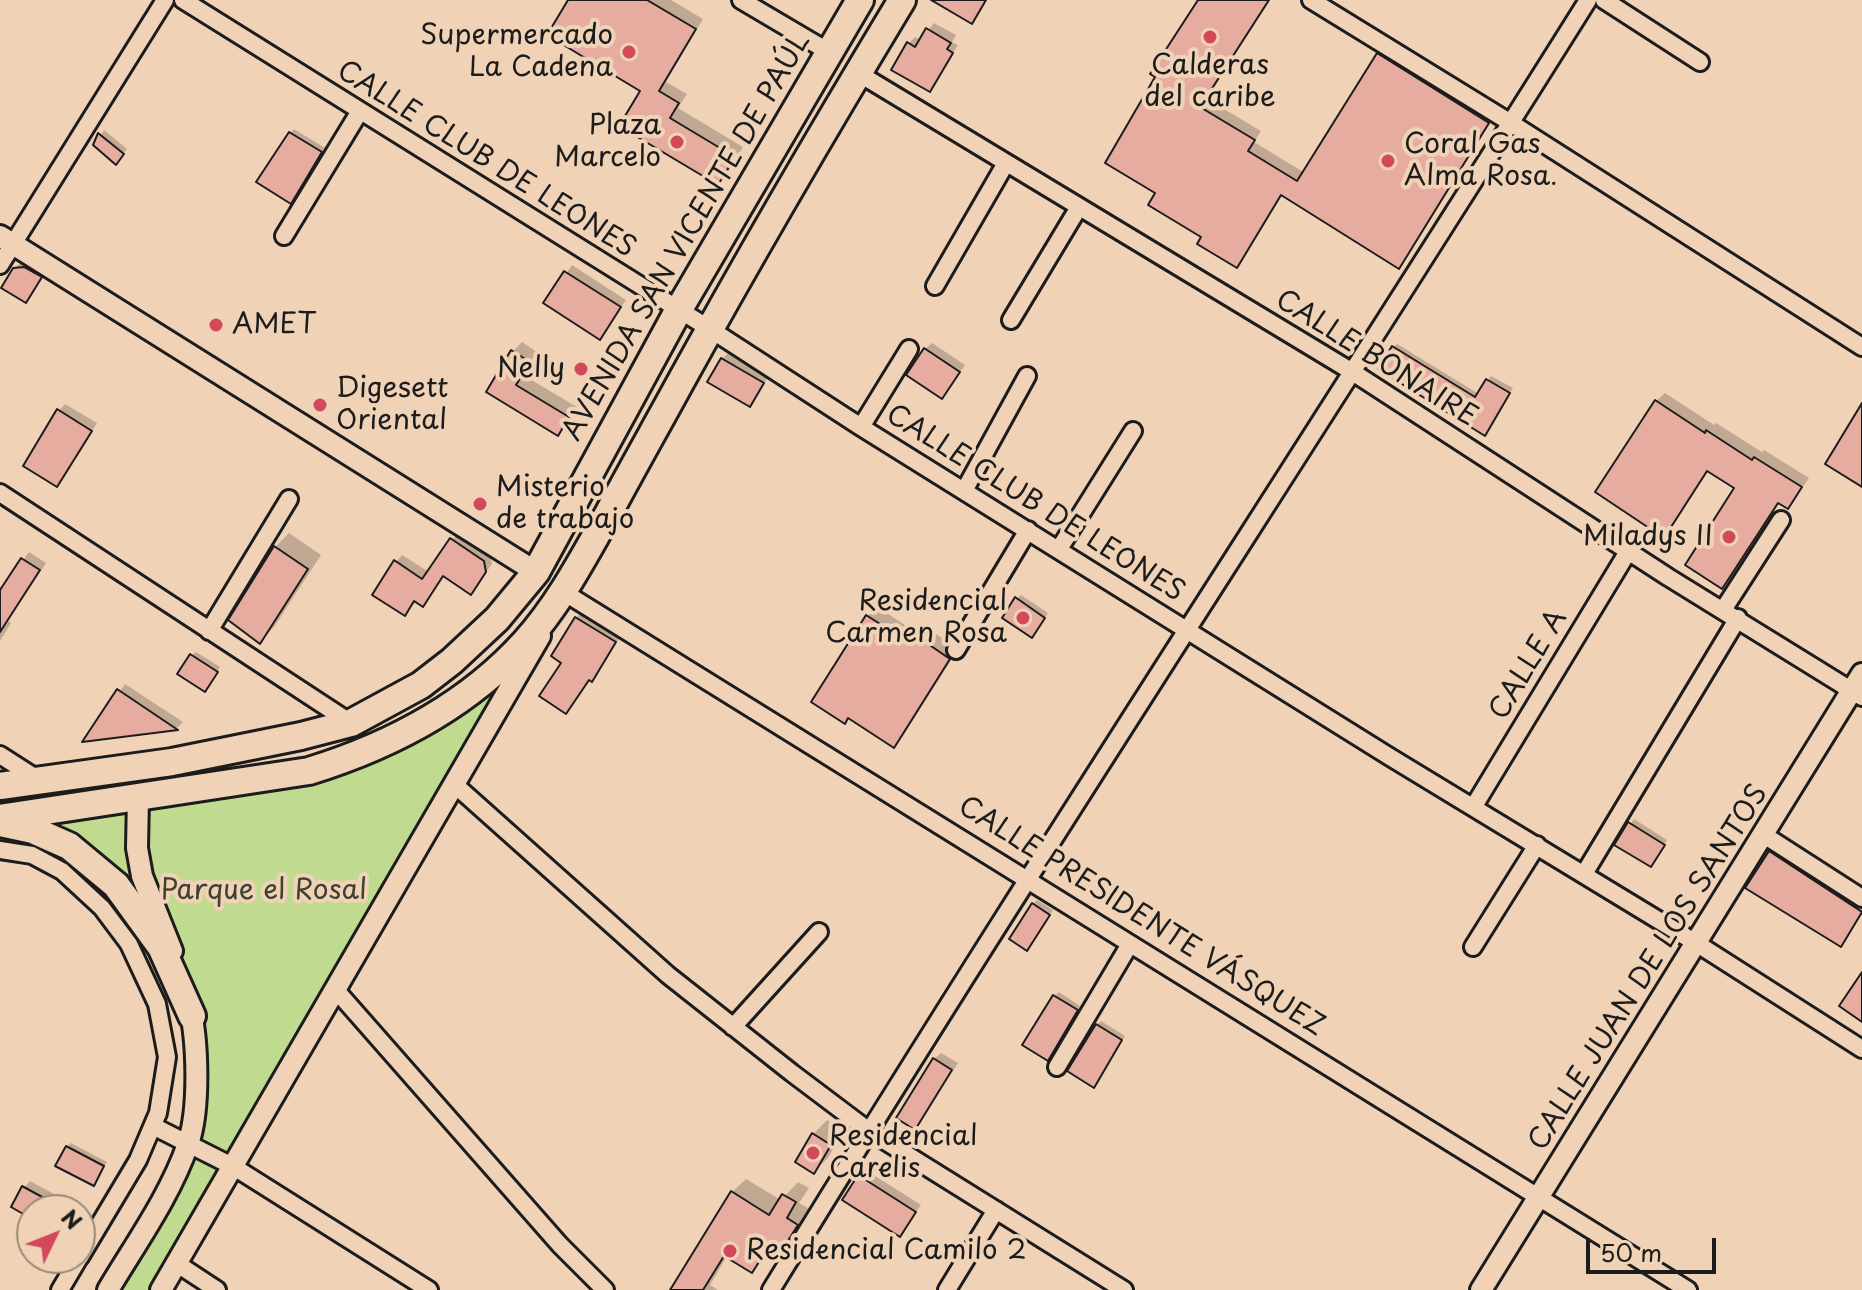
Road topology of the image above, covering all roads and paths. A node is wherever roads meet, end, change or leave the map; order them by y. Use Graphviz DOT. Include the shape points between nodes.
graph roads {
  1 [pos="165,0"];
  2 [pos="183,0"];
  3 [pos="741,0"];
  4 [pos="860,0"];
  5 [pos="902,0"];
  6 [pos="1311,0"];
  7 [pos="1588,0"];
  8 [pos="1604,0"];
  9 [pos="1338,7"];
  10 [pos="829,52"];
  11 [pos="1700,62"];
  12 [pos="858,73"];
  13 [pos="360,111"];
  14 [pos="1511,123"];
  15 [pos="1006,163"];
  16 [pos="1079,207"];
  17 [pos="284,236"];
  18 [pos="6,240"];
  19 [pos="0,265"];
  20 [pos="935,286"];
  21 [pos="678,311"];
  22 [pos="1011,320"];
  23 [pos="710,329"];
  24 [pos="1862,347"];
  25 [pos="909,349"];
  26 [pos="1351,371"];
  27 [pos="1027,376"];
  28 [pos="861,427"];
  29 [pos="1133,431"];
  30 [pos="964,491"];
  31 [pos="0,493"];
  32 [pos="289,499"];
  33 [pos="1781,520"];
  34 [pos="1028,530"];
  35 [pos="1059,549"];
  36 [pos="1629,550"];
  37 [pos="536,572"];
  38 [pos="565,593"];
  39 [pos="1731,614"];
  40 [pos="1189,629"];
  41 [pos="209,631"];
  42 [pos="956,650"];
  43 [pos="1858,687"];
  44 [pos="351,723"];
  45 [pos="0,755"];
  46 [pos="42,781"];
  47 [pos="454,784"];
  48 [pos="0,786"];
  49 [pos="138,797"];
  50 [pos="1474,806"];
  51 [pos="0,820"];
  52 [pos="1764,835"];
  53 [pos="1537,845"];
  54 [pos="0,850"];
  55 [pos="1584,874"];
  56 [pos="1026,880"];
  57 [pos="1862,898"];
  58 [pos="819,932"];
  59 [pos="1696,943"];
  60 [pos="1130,944"];
  61 [pos="1473,947"];
  62 [pos="335,989"];
  63 [pos="192,1016"];
  64 [pos="733,1027"];
  65 [pos="1862,1049"];
  66 [pos="1057,1067"];
  67 [pos="153,1126"];
  68 [pos="869,1131"];
  69 [pos="189,1143"];
  70 [pos="234,1167"];
  71 [pos="1540,1197"];
  72 [pos="996,1210"];
  73 [pos="96,1231"];
  74 [pos="176,1263"];
  75 [pos="108,1290"];
  76 [pos="161,1290"];
  77 [pos="217,1290"];
  78 [pos="429,1290"];
  79 [pos="605,1290"];
  80 [pos="771,1290"];
  81 [pos="947,1290"];
  82 [pos="1124,1290"];
  83 [pos="1481,1290"];
  84 [pos="1688,1290"];
  1 -- 18 [label="street"];
  2 -- 13 [label="street, CALLE CLUB DE LEONES"];
  3 -- 10 [label="street"];
  4 -- 10 [label="main road, AVENIDA SAN VICENTE DE PAÚL"];
  5 -- 12 [label="main road"];
  6 -- 9 [label="street"];
  7 -- 14 [label="street"];
  8 -- 11 [label="street"];
  9 -- 14 [label="street"];
  10 -- 21 [label="main road, AVENIDA SAN VICENTE DE PAÚL"];
  12 -- 15 [label="street, CALLE BONAIRE"];
  12 -- 23 [label="main road"];
  13 -- 17 [label="street"];
  13 -- 21 [label="street, CALLE CLUB DE LEONES"];
  14 -- 24 [label="street"];
  14 -- 26 [label="street"];
  15 -- 16 [label="street, CALLE BONAIRE"];
  15 -- 20 [label="street"];
  16 -- 22 [label="street"];
  16 -- 26 [label="street, CALLE BONAIRE"];
  18 -- 19 [label="street"];
  18 -- 37 [label="street"];
  21 -- 23 [label="street, CALLE CLUB DE LEONES"];
  21 -- 37 [label="main road, AVENIDA SAN VICENTE DE PAÚL"];
  23 -- 28 [label="street, CALLE CLUB DE LEONES"];
  23 -- 38 [label="main road"];
  25 -- 28 [label="street"];
  26 -- 36 [label="street, CALLE BONAIRE"];
  26 -- 40 [label="street"];
  27 -- 30 [label="street"];
  28 -- 30 [label="street, CALLE CLUB DE LEONES"];
  29 -- 35 [label="street"];
  30 -- 34 [label="street, CALLE CLUB DE LEONES"];
  31 -- 41 [label="street"];
  32 -- 41 [label="street"];
  33 -- 39 [label="street"];
  34 -- 35 [label="street, CALLE CLUB DE LEONES"];
  34 -- 42 [label="street"];
  35 -- 40 [label="street, CALLE CLUB DE LEONES"];
  36 -- 39 [label="street, CALLE BONAIRE"];
  36 -- 50 [label="street, CALLE A"];
  37 -- 44 [label="main road, AVENIDA SAN VICENTE DE PAÚL" via="452,661 421,685"];
  38 -- 47 [label="street"];
  38 -- 49 [label="main road" via="491,676 388,742 309,771"];
  38 -- 56 [label="street, CALLE PRESIDENTE VÁSQUEZ"];
  39 -- 43 [label="street, CALLE BONAIRE"];
  39 -- 55 [label="street"];
  40 -- 50 [label="street, CALLE CLUB DE LEONES"];
  40 -- 56 [label="street"];
  41 -- 44 [label="street"];
  43 -- 52 [label="street, CALLE JUAN DE LOS SANTOS"];
  44 -- 46 [label="main road, AVENIDA SAN VICENTE DE PAÚL" via="172,762"];
  45 -- 46 [label="street"];
  46 -- 48 [label="main road, AVENIDA SAN VICENTE DE PAÚL"];
  47 -- 62 [label="street"];
  47 -- 64 [label="street"];
  49 -- 51 [label="main road"];
  49 -- 63 [label="street" via="142,876 183,977"];
  50 -- 53 [label="street, CALLE CLUB DE LEONES"];
  51 -- 63 [label="main road" via="69,846 116,885 161,947"];
  52 -- 57 [label="street"];
  52 -- 59 [label="street, CALLE JUAN DE LOS SANTOS"];
  53 -- 55 [label="street, CALLE CLUB DE LEONES"];
  53 -- 61 [label="street"];
  54 -- 67 [label="street" via="32,855 62,871 102,908 129,944 157,1004 167,1057"];
  55 -- 59 [label="street, CALLE CLUB DE LEONES"];
  56 -- 60 [label="street, CALLE PRESIDENTE VÁSQUEZ"];
  56 -- 68 [label="street"];
  58 -- 64 [label="street"];
  59 -- 65 [label="street, CALLE CLUB DE LEONES"];
  59 -- 71 [label="street, CALLE JUAN DE LOS SANTOS"];
  60 -- 66 [label="street"];
  60 -- 71 [label="street, CALLE PRESIDENTE VÁSQUEZ"];
  62 -- 70 [label="street"];
  62 -- 79 [label="street"];
  63 -- 69 [label="street" via="198,1066"];
  64 -- 68 [label="street"];
  67 -- 69 [label="street"];
  67 -- 73 [label="street"];
  68 -- 72 [label="street"];
  68 -- 80 [label="street"];
  69 -- 70 [label="street"];
  69 -- 75 [label="street"];
  70 -- 74 [label="street"];
  70 -- 78 [label="street"];
  71 -- 83 [label="street, CALLE JUAN DE LOS SANTOS"];
  71 -- 84 [label="street, CALLE PRESIDENTE VÁSQUEZ"];
  72 -- 81 [label="street"];
  72 -- 82 [label="street"];
  74 -- 76 [label="street"];
  74 -- 77 [label="street"];
}
